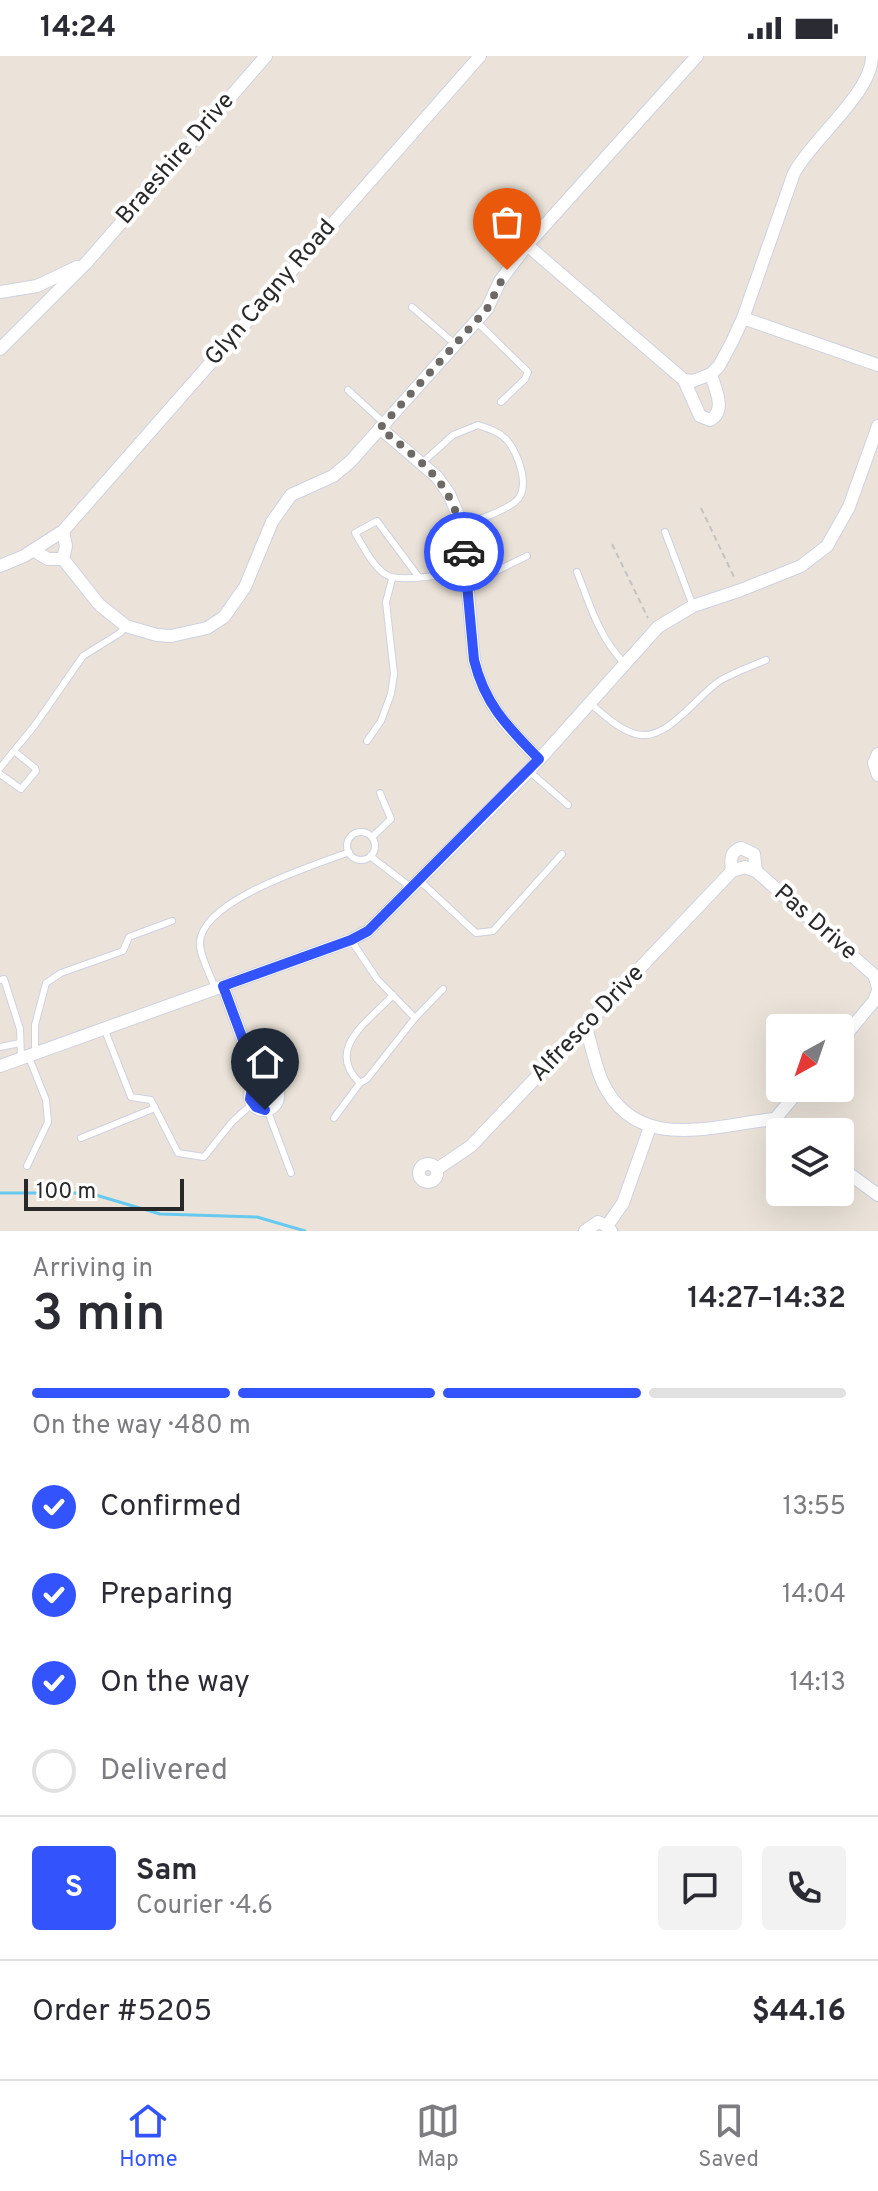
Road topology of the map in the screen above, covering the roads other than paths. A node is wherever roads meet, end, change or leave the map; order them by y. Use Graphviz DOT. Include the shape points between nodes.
graph roads {
  1 [pos="266,56"];
  2 [pos="480,56"];
  3 [pos="697,56"];
  4 [pos="872,56"];
  5 [pos="527,245"];
  6 [pos="87,262"];
  7 [pos="0,292"];
  8 [pos="412,307"];
  9 [pos="743,318"];
  10 [pos="476,321"];
  11 [pos="455,344"];
  12 [pos="0,349"];
  13 [pos="878,365"];
  14 [pos="711,374"];
  15 [pos="684,380"];
  16 [pos="348,390"];
  17 [pos="501,402"];
  18 [pos="382,425"];
  19 [pos="878,426"];
  20 [pos="422,463"];
  21 [pos="462,526"];
  22 [pos="63,531"];
  23 [pos="665,532"];
  24 [pos="33,550"];
  25 [pos="527,556"];
  26 [pos="63,559"];
  27 [pos="0,566"];
  28 [pos="577,572"];
  29 [pos="418,576"];
  30 [pos="467,577"];
  31 [pos="392,579"];
  32 [pos="693,606"];
  33 [pos="126,626"];
  34 [pos="766,660"];
  35 [pos="624,663"];
  36 [pos="590,703"];
  37 [pos="367,741"];
  38 [pos="14,751"];
  39 [pos="878,754"];
  40 [pos="539,759"];
  41 [pos="0,771"];
  42 [pos="529,771"];
  43 [pos="878,775"];
  44 [pos="380,793"];
  45 [pos="568,805"];
  46 [pos="372,837"];
  47 [pos="349,852"];
  48 [pos="562,854"];
  49 [pos="370,856"];
  50 [pos="744,870"];
  51 [pos="416,885"];
  52 [pos="172,921"];
  53 [pos="351,940"];
  54 [pos="0,980"];
  55 [pos="219,987"];
  56 [pos="443,989"];
  57 [pos="877,989"];
  58 [pos="393,995"];
  59 [pos="415,1018"];
  60 [pos="854,1022"];
  61 [pos="586,1027"];
  62 [pos="104,1028"];
  63 [pos="20,1043"];
  64 [pos="0,1047"];
  65 [pos="28,1055"];
  66 [pos="0,1066"];
  67 [pos="259,1083"];
  68 [pos="360,1083"];
  69 [pos="789,1102"];
  70 [pos="252,1104"];
  71 [pos="155,1108"];
  72 [pos="267,1109"];
  73 [pos="334,1118"];
  74 [pos="776,1118"];
  75 [pos="766,1120"];
  76 [pos="650,1127"];
  77 [pos="81,1138"];
  78 [pos="27,1166"];
  79 [pos="437,1169"];
  80 [pos="291,1173"];
  81 [pos="854,1177"];
  82 [pos="878,1195"];
  83 [pos="609,1228"];
  84 [pos="585,1231"];
  1 -- 6 [label="street, Braeshire Drive"];
  2 -- 22 [label="street, Glyn Cagny Road"];
  3 -- 5 [label="street"];
  4 -- 9 [label="street" via="866,83 794,173"];
  5 -- 10 [label="street"];
  5 -- 15 [label="street"];
  6 -- 7 [label="street, Braeshire Drive" via="37,286"];
  6 -- 12 [label="street, Braeshire Drive"];
  8 -- 11 [label="lane"];
  9 -- 13 [label="street"];
  9 -- 14 [label="street"];
  10 -- 11 [label="street"];
  10 -- 17 [label="lane" via="528,372"];
  11 -- 18 [label="street"];
  14 -- 15 [label="street"];
  14 -- 15 [label="street" via="720,410 710,420 700,416"];
  16 -- 18 [label="lane"];
  18 -- 20 [label="street"];
  18 -- 33 [label="street" via="333,476 291,495 224,617 207,628 171,636"];
  19 -- 32 [label="street" via="849,507 827,546 801,566"];
  20 -- 21 [label="street" via="449,494"];
  20 -- 21 [label="lane" via="453,435 478,425 509,443 522,471 522,493 510,505"];
  21 -- 30 [label="street"];
  22 -- 24 [label="street, Glyn Cagny Road"];
  22 -- 26 [label="street"];
  23 -- 32 [label="lane"];
  24 -- 26 [label="street" via="48,559"];
  24 -- 27 [label="street, Glyn Cagny Road"];
  25 -- 30 [label="lane"];
  26 -- 33 [label="street" via="99,604"];
  28 -- 35 [label="lane" via="600,632"];
  29 -- 30 [label="lane"];
  29 -- 31 [label="lane"];
  29 -- 31 [label="lane" via="377,521 355,533 382,573"];
  30 -- 40 [label="street" via="478,677 502,722"];
  31 -- 37 [label="lane" via="386,602 394,674 391,694"];
  32 -- 35 [label="street" via="658,627"];
  33 -- 38 [label="lane" via="83,656"];
  34 -- 36 [label="lane" via="720,680 652,736 622,728"];
  35 -- 36 [label="street"];
  36 -- 40 [label="street"];
  38 -- 41 [label="lane"];
  38 -- 41 [label="lane" via="36,771 21,789"];
  39 -- 43 [label="street"];
  40 -- 42 [label="street"];
  42 -- 45 [label="lane"];
  42 -- 51 [label="street"];
  44 -- 46 [label="lane" via="391,819"];
  46 -- 47 [label="lane" via="352,835"];
  46 -- 49 [label="lane"];
  47 -- 49 [label="lane" via="357,859"];
  47 -- 55 [label="lane" via="241,895 204,926 199,944"];
  48 -- 51 [label="lane" via="493,931 476,933"];
  49 -- 51 [label="lane"];
  50 -- 57 [label="street, Pas Drive"];
  50 -- 61 [label="street, Alfresco Drive"];
  51 -- 53 [label="street" via="377,924"];
  52 -- 65 [label="lane" via="129,937 123,951 46,983"];
  53 -- 55 [label="street"];
  53 -- 58 [label="lane"];
  54 -- 63 [label="lane" via="4,979 20,1029"];
  55 -- 62 [label="street"];
  55 -- 67 [label="street"];
  56 -- 59 [label="lane"];
  57 -- 60 [label="street"];
  58 -- 59 [label="lane"];
  58 -- 68 [label="lane" via="348,1043 344,1054 350,1074"];
  59 -- 68 [label="lane"];
  61 -- 76 [label="street" via="604,1084 624,1110"];
  61 -- 79 [label="street, Alfresco Drive" via="471,1146"];
  62 -- 65 [label="street"];
  62 -- 71 [label="lane" via="131,1097 151,1100"];
  63 -- 64 [label="lane"];
  63 -- 65 [label="lane"];
  65 -- 66 [label="street"];
  65 -- 78 [label="lane" via="46,1100 48,1122"];
  67 -- 70 [label="street" via="250,1094"];
  67 -- 72 [label="street" via="273,1084 278,1093 275,1105"];
  68 -- 73 [label="lane"];
  69 -- 74 [label="street"];
  70 -- 71 [label="lane" via="204,1157 178,1153"];
  70 -- 72 [label="street"];
  71 -- 77 [label="lane"];
  72 -- 80 [label="lane"];
  75 -- 76 [label="street" via="704,1130"];
  76 -- 83 [label="street"];
  81 -- 82 [label="street"];
  83 -- 84 [label="street" via="593,1223"];
}
